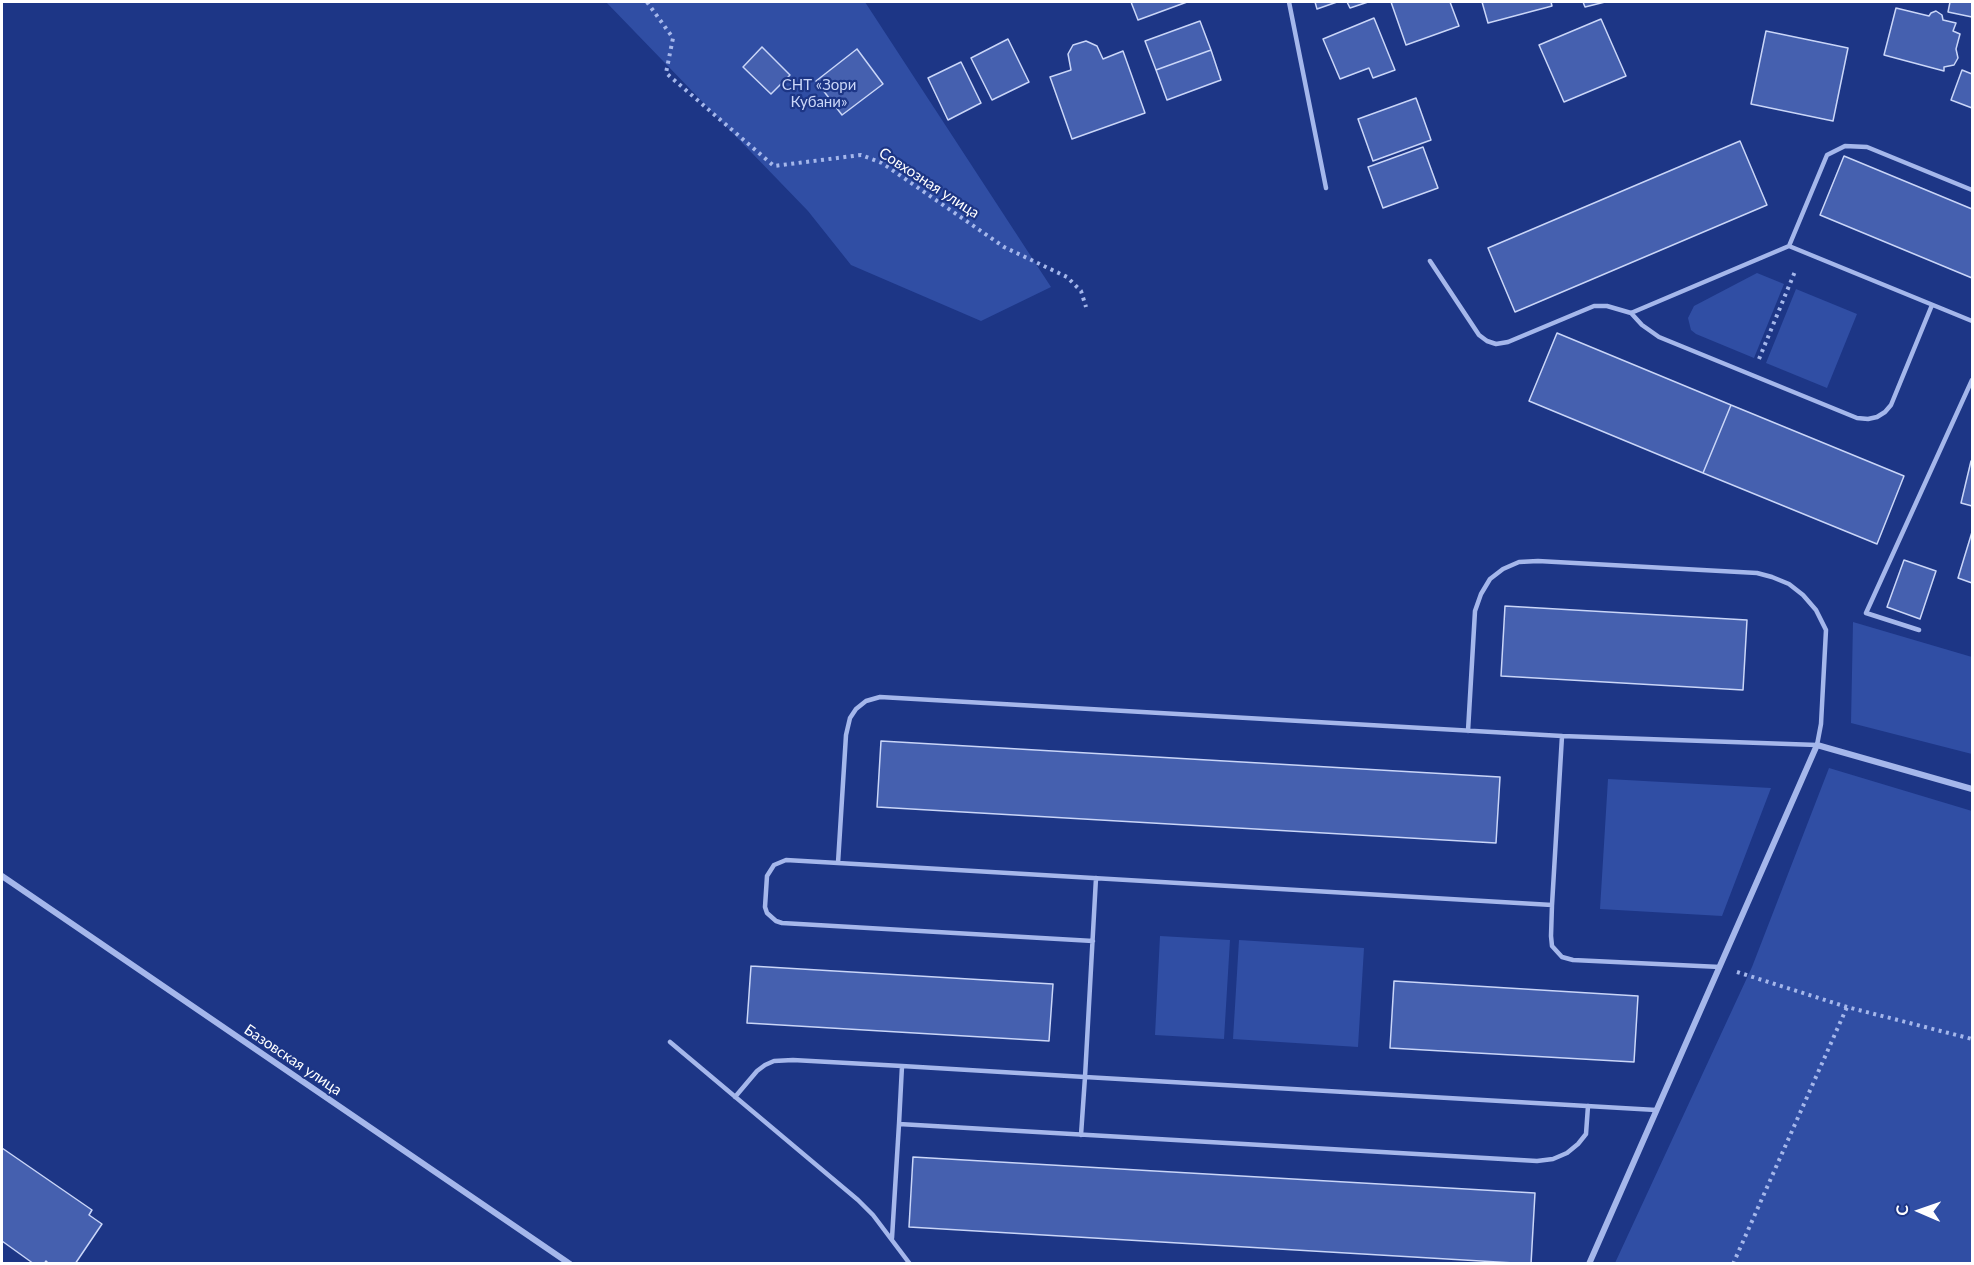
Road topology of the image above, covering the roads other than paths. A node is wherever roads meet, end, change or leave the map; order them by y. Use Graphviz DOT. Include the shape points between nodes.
graph roads {
  1 [pos="1289,2"];
  2 [pos="1326,188"];
  3 [pos="1972,190"];
  4 [pos="1789,246"];
  5 [pos="1430,261"];
  6 [pos="1932,305"];
  7 [pos="1631,313"];
  8 [pos="1972,321"];
  9 [pos="1972,380"];
  10 [pos="1919,630"];
  11 [pos="1468,731"];
  12 [pos="1562,736"];
  13 [pos="1817,745"];
  14 [pos="1972,789"];
  15 [pos="838,863"];
  16 [pos="2,876"];
  17 [pos="1096,878"];
  18 [pos="1552,905"];
  19 [pos="1093,941"];
  20 [pos="1720,967"];
  21 [pos="670,1042"];
  22 [pos="902,1066"];
  23 [pos="1085,1077"];
  24 [pos="735,1097"];
  25 [pos="1588,1106"];
  26 [pos="1656,1110"];
  27 [pos="898,1124"];
  28 [pos="1081,1135"];
  29 [pos="892,1239"];
  30 [pos="570,1263"];
  31 [pos="910,1263"];
  32 [pos="1588,1263"];
  1 -- 2 [label="lane"];
  3 -- 4 [label="lane" via="1867,147 1845,146 1827,155"];
  4 -- 6 [label="lane"];
  4 -- 7 [label="lane"];
  5 -- 7 [label="lane" via="1479,335 1496,344 1594,306 1616,307"];
  6 -- 7 [label="lane" via="1891,405 1868,419 1857,418 1659,337"];
  6 -- 8 [label="lane"];
  9 -- 10 [label="lane" via="1866,613"];
  11 -- 12 [label="lane"];
  11 -- 13 [label="lane" via="1475,611 1480,594 1503,569 1519,562 1538,561 1757,573 1789,585 1816,610 1826,630"];
  11 -- 15 [label="lane" via="880,697 866,701 850,718"];
  12 -- 13 [label="lane"];
  12 -- 18 [label="lane"];
  13 -- 14 [label="street"];
  13 -- 20 [label="street"];
  15 -- 17 [label="lane"];
  15 -- 19 [label="lane" via="786,860 774,865 767,876 767,913 782,922"];
  16 -- 30 [label="street, Базовская улица"];
  17 -- 18 [label="lane"];
  17 -- 19 [label="lane"];
  18 -- 20 [label="lane" via="1552,946 1562,957"];
  19 -- 23 [label="lane"];
  20 -- 26 [label="street"];
  21 -- 24 [label="lane"];
  22 -- 23 [label="lane"];
  22 -- 24 [label="lane" via="774,1061 758,1071"];
  22 -- 27 [label="lane"];
  23 -- 25 [label="lane"];
  23 -- 28 [label="lane"];
  24 -- 29 [label="lane" via="858,1200"];
  25 -- 26 [label="lane"];
  25 -- 28 [label="lane" via="1586,1134 1578,1144 1560,1156 1537,1161"];
  26 -- 32 [label="street"];
  27 -- 28 [label="lane"];
  27 -- 29 [label="lane"];
  29 -- 31 [label="lane"];
}
